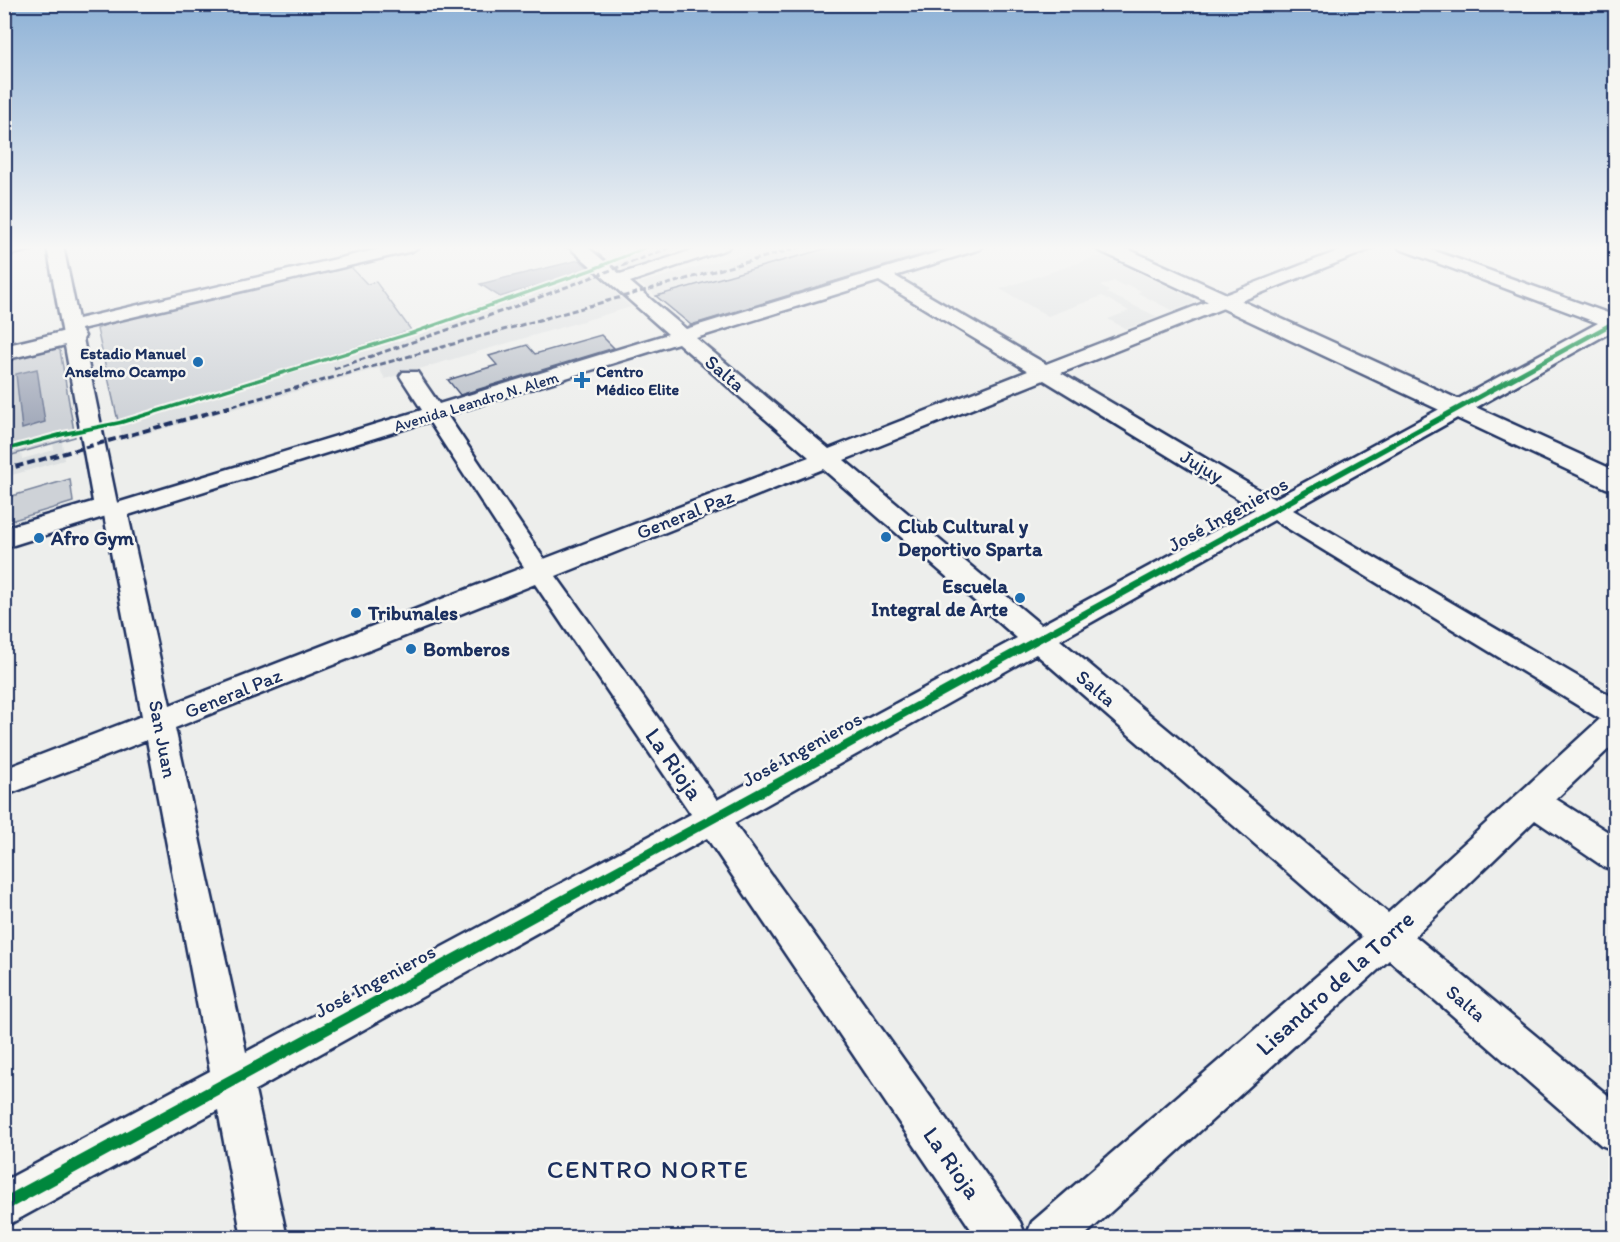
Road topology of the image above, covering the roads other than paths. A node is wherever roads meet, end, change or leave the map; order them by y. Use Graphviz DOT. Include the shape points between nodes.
graph roads {
  1 [pos="67,304"];
  2 [pos="179,304"];
  3 [pos="644,304"];
  4 [pos="789,304"];
  5 [pos="931,304"];
  6 [pos="1220,304"];
  7 [pos="1248,304"];
  8 [pos="1563,304"];
  9 [pos="1615,323"];
  10 [pos="73,331"];
  11 [pos="683,337"];
  12 [pos="4,342"];
  13 [pos="4,353"];
  14 [pos="1047,373"];
  15 [pos="410,376"];
  16 [pos="1466,404"];
  17 [pos="434,414"];
  18 [pos="825,458"];
  19 [pos="1616,464"];
  20 [pos="1616,482"];
  21 [pos="111,509"];
  22 [pos="1274,509"];
  23 [pos="4,538"];
  24 [pos="540,572"];
  25 [pos="1038,639"];
  26 [pos="1616,714"];
  27 [pos="159,722"];
  28 [pos="1616,723"];
  29 [pos="4,783"];
  30 [pos="1533,801"];
  31 [pos="712,819"];
  32 [pos="1616,856"];
  33 [pos="1388,937"];
  34 [pos="230,1080"];
  35 [pos="1616,1130"];
  36 [pos="4,1204"];
  37 [pos="265,1238"];
  38 [pos="1004,1238"];
  39 [pos="1048,1238"];
  1 -- 10 [label="street, San Juan"];
  2 -- 10 [label="street"];
  3 -- 11 [label="street, Salta"];
  4 -- 11 [label="street, Avenida Leandro N. Alem"];
  5 -- 14 [label="street, Jujuy"];
  6 -- 14 [label="street, General Paz"];
  7 -- 16 [label="main road"];
  8 -- 9 [label="street"];
  9 -- 16 [label="street, José Ingenieros"];
  10 -- 12 [label="main road"];
  10 -- 13 [label="main road"];
  10 -- 21 [label="street, San Juan"];
  11 -- 17 [label="street, Avenida Leandro N. Alem"];
  11 -- 18 [label="street, Salta"];
  14 -- 18 [label="street, General Paz"];
  14 -- 22 [label="street, Jujuy"];
  15 -- 17 [label="street, La Rioja"];
  16 -- 19 [label="main road"];
  16 -- 20 [label="main road"];
  16 -- 22 [label="street, José Ingenieros"];
  17 -- 21 [label="street, Avenida Leandro N. Alem"];
  17 -- 24 [label="street, La Rioja"];
  18 -- 24 [label="street, General Paz"];
  18 -- 25 [label="street, Salta"];
  21 -- 23 [label="main road, Avenida Leandro N. Alem"];
  21 -- 27 [label="street, San Juan"];
  22 -- 25 [label="street, José Ingenieros"];
  22 -- 26 [label="street, Jujuy"];
  24 -- 27 [label="street, General Paz"];
  24 -- 31 [label="street, La Rioja"];
  25 -- 31 [label="street, José Ingenieros"];
  25 -- 33 [label="street, Salta"];
  27 -- 29 [label="street, General Paz"];
  27 -- 34 [label="street, San Juan"];
  28 -- 30 [label="street, Lisandro de la Torre"];
  30 -- 32 [label="street"];
  30 -- 33 [label="street, Lisandro de la Torre"];
  31 -- 34 [label="street, José Ingenieros"];
  31 -- 38 [label="street, La Rioja"];
  33 -- 35 [label="street, Salta"];
  33 -- 39 [label="street, Lisandro de la Torre"];
  34 -- 36 [label="street, José Ingenieros"];
  34 -- 37 [label="street, San Juan"];
}
